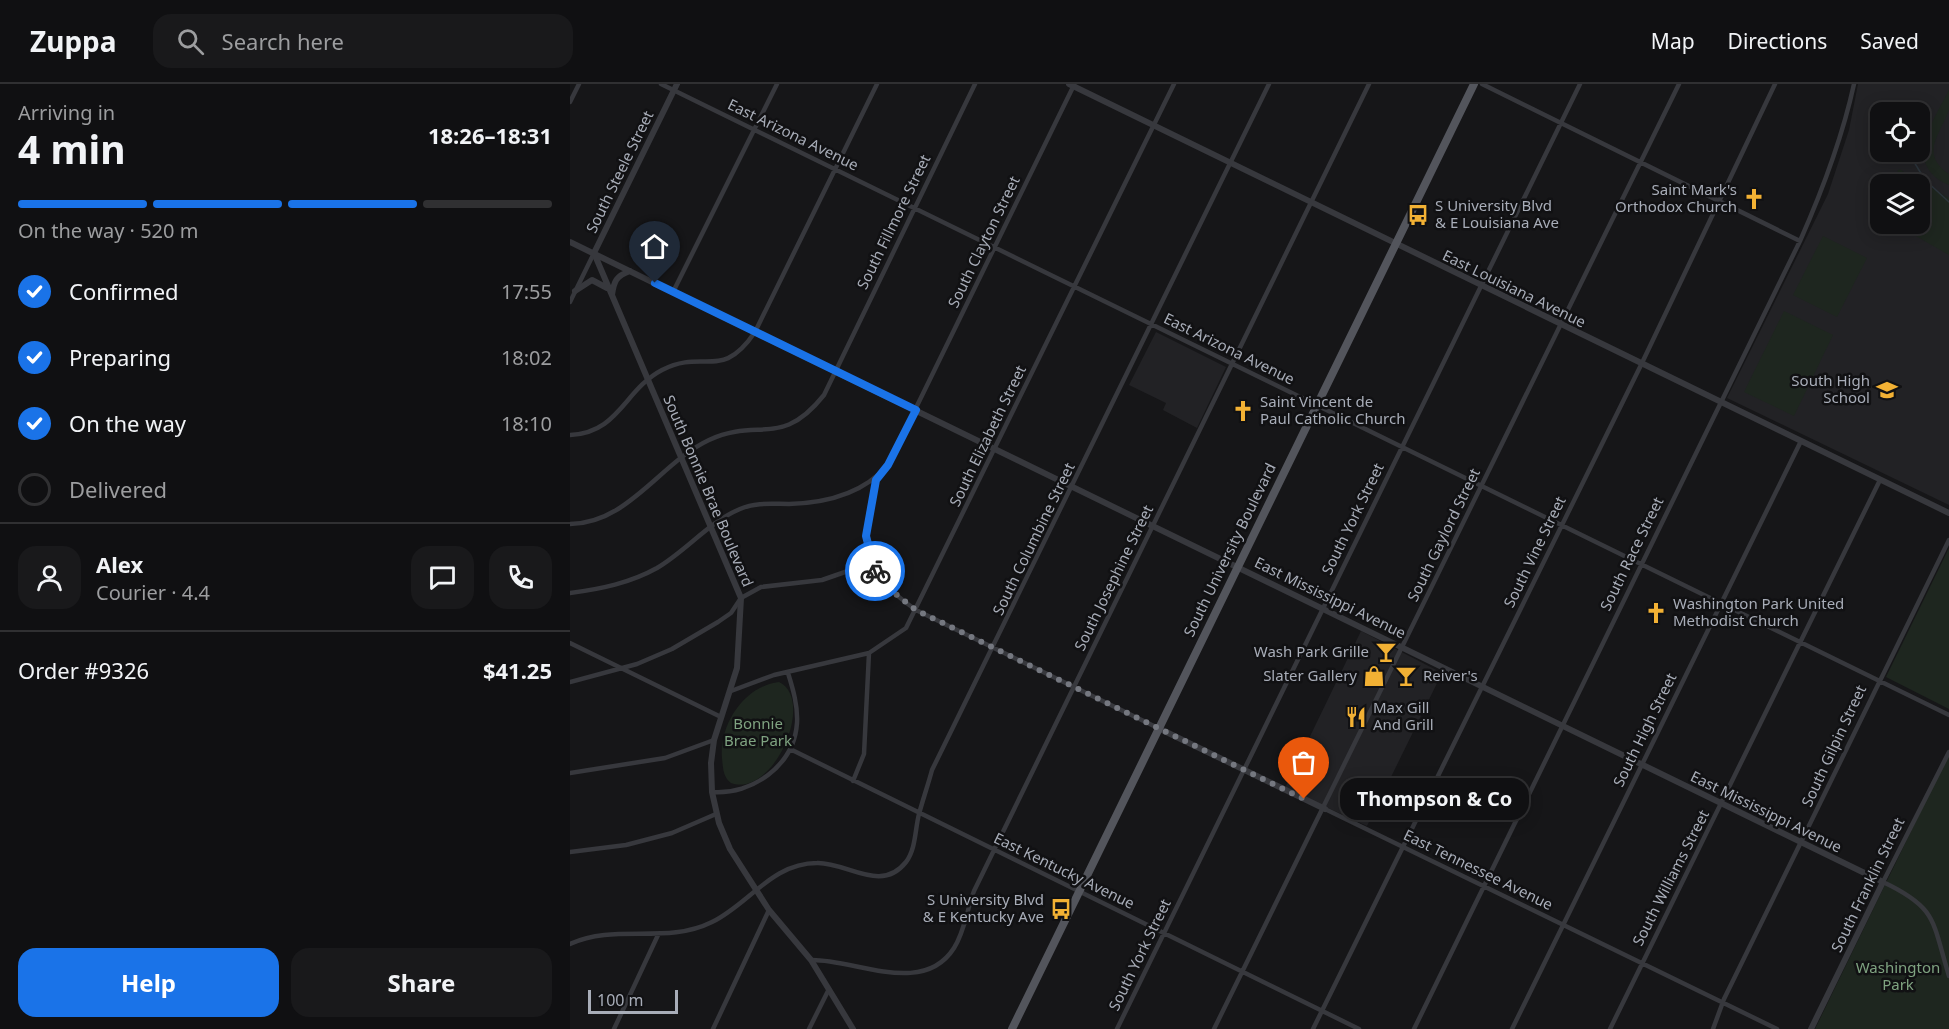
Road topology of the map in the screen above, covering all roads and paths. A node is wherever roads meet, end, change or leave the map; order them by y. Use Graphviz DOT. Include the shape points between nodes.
graph roads {
  1 [pos="579,84"];
  2 [pos="661,84"];
  3 [pos="777,84"];
  4 [pos="877,84"];
  5 [pos="975,84"];
  6 [pos="1174,84"];
  7 [pos="1269,84"];
  8 [pos="1369,84"];
  9 [pos="1474,84"];
  10 [pos="1482,84"];
  11 [pos="1580,84"];
  12 [pos="1679,84"];
  13 [pos="1775,84"];
  14 [pos="1854,84"];
  15 [pos="1072,85"];
  16 [pos="675,87"];
  17 [pos="570,102"];
  18 [pos="1562,122"];
  19 [pos="1154,127"];
  20 [pos="754,130"];
  21 [pos="1641,161"];
  22 [pos="1230,164"];
  23 [pos="834,169"];
  24 [pos="1720,201"];
  25 [pos="1310,203"];
  26 [pos="914,208"];
  27 [pos="1800,241"];
  28 [pos="570,242"];
  29 [pos="1396,244"];
  30 [pos="994,248"];
  31 [pos="594,253"];
  32 [pos="630,271"];
  33 [pos="1074,286"];
  34 [pos="1480,286"];
  35 [pos="575,291"];
  36 [pos="673,292"];
  37 [pos="610,293"];
  38 [pos="570,302"];
  39 [pos="1152,325"];
  40 [pos="1560,325"];
  41 [pos="755,332"];
  42 [pos="1232,364"];
  43 [pos="1641,365"];
  44 [pos="834,371"];
  45 [pos="648,380"];
  46 [pos="1721,403"];
  47 [pos="1316,405"];
  48 [pos="916,410"];
  49 [pos="570,435"];
  50 [pos="1801,441"];
  51 [pos="1401,447"];
  52 [pos="995,449"];
  53 [pos="681,458"];
  54 [pos="876,480"];
  55 [pos="1880,480"];
  56 [pos="1481,486"];
  57 [pos="1074,487"];
  58 [pos="1949,513"];
  59 [pos="570,524"];
  60 [pos="1152,526"];
  61 [pos="1562,526"];
  62 [pos="711,527"];
  63 [pos="1949,540"];
  64 [pos="871,563"];
  65 [pos="1640,564"];
  66 [pos="1237,567"];
  67 [pos="570,593"];
  68 [pos="741,598"];
  69 [pos="1720,603"];
  70 [pos="1323,609"];
  71 [pos="916,610"];
  72 [pos="1799,642"];
  73 [pos="570,643"];
  74 [pos="1403,647"];
  75 [pos="993,648"];
  76 [pos="869,653"];
  77 [pos="620,667"];
  78 [pos="788,673"];
  79 [pos="1878,681"];
  80 [pos="570,682"];
  81 [pos="1482,686"];
  82 [pos="1074,687"];
  83 [pos="730,691"];
  84 [pos="1949,715"];
  85 [pos="721,717"];
  86 [pos="1562,725"];
  87 [pos="1158,728"];
  88 [pos="714,740"];
  89 [pos="790,749"];
  90 [pos="1949,752"];
  91 [pos="1641,764"];
  92 [pos="1244,770"];
  93 [pos="570,773"];
  94 [pos="853,781"];
  95 [pos="712,792"];
  96 [pos="1722,804"];
  97 [pos="1325,809"];
  98 [pos="716,814"];
  99 [pos="919,814"];
  100 [pos="1801,843"];
  101 [pos="1402,847"];
  102 [pos="994,850"];
  103 [pos="570,852"];
  104 [pos="1883,882"];
  105 [pos="1483,886"];
  106 [pos="756,888"];
  107 [pos="1079,891"];
  108 [pos="769,910"];
  109 [pos="1565,926"];
  110 [pos="1164,933"];
  111 [pos="658,935"];
  112 [pos="570,944"];
  113 [pos="811,960"];
  114 [pos="1641,963"];
  115 [pos="1242,972"];
  116 [pos="1949,975"];
  117 [pos="829,989"];
  118 [pos="1724,1003"];
  119 [pos="1322,1011"];
  120 [pos="614,1029"];
  121 [pos="712,1029"];
  122 [pos="809,1029"];
  123 [pos="853,1029"];
  124 [pos="1012,1029"];
  125 [pos="1117,1029"];
  126 [pos="1214,1029"];
  127 [pos="1313,1029"];
  128 [pos="1359,1029"];
  129 [pos="1414,1029"];
  130 [pos="1512,1029"];
  131 [pos="1610,1029"];
  132 [pos="1713,1029"];
  133 [pos="1777,1029"];
  134 [pos="1811,1029"];
  1 -- 17 [label="street"];
  2 -- 16 [label="street, East Arizona Avenue"];
  3 -- 20 [label="street"];
  4 -- 23 [label="street"];
  5 -- 26 [label="street, South Fillmore Street"];
  6 -- 19 [label="street, South Elizabeth Street"];
  7 -- 22 [label="street, South Columbine Street"];
  8 -- 25 [label="street, South Josephine Street"];
  9 -- 29 [label="main road, South University Boulevard"];
  10 -- 18 [label="street"];
  11 -- 18 [label="street, South York Street"];
  12 -- 21 [label="street, South Gaylord Street"];
  13 -- 24 [label="street, South Vine Street"];
  14 -- 27 [label="street, South Race Street" via="1826,184"];
  15 -- 19 [label="street, East Louisiana Avenue"];
  15 -- 30 [label="street, South Clayton Street"];
  16 -- 20 [label="street, East Arizona Avenue"];
  16 -- 31 [label="street, South Steele Street"];
  18 -- 21 [label="street"];
  18 -- 34 [label="street, South York Street"];
  19 -- 22 [label="street, East Louisiana Avenue"];
  19 -- 33 [label="street, South Elizabeth Street"];
  20 -- 23 [label="street, East Arizona Avenue"];
  20 -- 36 [label="street"];
  21 -- 24 [label="street"];
  21 -- 40 [label="street, South Gaylord Street"];
  22 -- 25 [label="street, East Louisiana Avenue"];
  22 -- 39 [label="street, South Columbine Street"];
  23 -- 26 [label="street, East Arizona Avenue"];
  23 -- 41 [label="street"];
  24 -- 27 [label="street"];
  24 -- 43 [label="street, South Vine Street"];
  25 -- 29 [label="street, East Louisiana Avenue"];
  25 -- 42 [label="street, South Josephine Street"];
  26 -- 30 [label="street, East Arizona Avenue"];
  26 -- 44 [label="street, South Fillmore Street"];
  27 -- 46 [label="street, South Race Street"];
  28 -- 31 [label="street, East Mississippi Avenue"];
  29 -- 34 [label="street, East Louisiana Avenue"];
  29 -- 47 [label="main road, South University Boulevard"];
  30 -- 33 [label="street, East Arizona Avenue"];
  30 -- 48 [label="street, South Clayton Street"];
  31 -- 32 [label="street, East Mississippi Avenue"];
  31 -- 35 [label="street, South Steele Street"];
  31 -- 37 [label="street, South Bonnie Brae Boulevard"];
  32 -- 36 [label="street, East Mississippi Avenue"];
  32 -- 37 [label="street" via="616,279"];
  33 -- 39 [label="street, East Arizona Avenue"];
  33 -- 52 [label="street, South Elizabeth Street"];
  34 -- 40 [label="street, East Louisiana Avenue"];
  34 -- 51 [label="street, South York Street"];
  35 -- 37 [label="street" via="592,280"];
  35 -- 38 [label="street, South Steele Street"];
  36 -- 41 [label="street, East Mississippi Avenue"];
  37 -- 45 [label="street, South Bonnie Brae Boulevard"];
  39 -- 42 [label="street, East Arizona Avenue"];
  39 -- 57 [label="street, South Columbine Street"];
  40 -- 43 [label="street, East Louisiana Avenue"];
  40 -- 56 [label="street, South Gaylord Street"];
  41 -- 44 [label="street, East Mississippi Avenue"];
  41 -- 45 [label="street" via="734,357 720,362 692,360 661,370"];
  42 -- 47 [label="street, East Arizona Avenue"];
  42 -- 60 [label="street, South Josephine Street"];
  43 -- 46 [label="street, East Louisiana Avenue"];
  43 -- 61 [label="street, South Vine Street"];
  44 -- 48 [label="street, East Mississippi Avenue"];
  44 -- 53 [label="street, South Fillmore Street" via="824,395 796,422 780,429 728,433 708,440"];
  45 -- 49 [label="street" via="609,423 587,434"];
  45 -- 53 [label="street, South Bonnie Brae Boulevard"];
  46 -- 50 [label="street, East Louisiana Avenue"];
  46 -- 65 [label="street, South Race Street"];
  47 -- 51 [label="street, East Arizona Avenue"];
  47 -- 66 [label="main road, South University Boulevard"];
  48 -- 52 [label="street, East Mississippi Avenue"];
  48 -- 54 [label="street, South Clayton Street"];
  50 -- 55 [label="street, East Louisiana Avenue"];
  50 -- 69 [label="street, South High Street"];
  51 -- 56 [label="street, East Arizona Avenue"];
  51 -- 70 [label="street, South York Street"];
  52 -- 57 [label="street, East Mississippi Avenue"];
  52 -- 71 [label="street, South Elizabeth Street"];
  53 -- 59 [label="street, South Fillmore Street" via="621,508 581,524"];
  53 -- 62 [label="street, South Bonnie Brae Boulevard"];
  54 -- 62 [label="street" via="820,502 753,505"];
  54 -- 64 [label="street, East Tennessee Avenue" via="866,536"];
  55 -- 58 [label="street, East Louisiana Avenue"];
  55 -- 72 [label="street, South Williams Street"];
  56 -- 61 [label="street, East Arizona Avenue"];
  56 -- 74 [label="street, South Gaylord Street"];
  57 -- 60 [label="street, East Mississippi Avenue"];
  57 -- 75 [label="street, South Columbine Street"];
  60 -- 66 [label="street, East Mississippi Avenue"];
  60 -- 82 [label="street, South Josephine Street"];
  61 -- 65 [label="street, East Arizona Avenue"];
  61 -- 81 [label="street, South Vine Street"];
  62 -- 67 [label="street" via="658,567 612,587"];
  62 -- 68 [label="street, South Bonnie Brae Boulevard"];
  63 -- 79 [label="street, South Gilpin Street"];
  64 -- 68 [label="street" via="822,580 761,587"];
  64 -- 71 [label="street, East Tennessee Avenue" via="888,588"];
  65 -- 69 [label="street, East Arizona Avenue"];
  65 -- 86 [label="street, South Race Street"];
  66 -- 70 [label="street, East Mississippi Avenue"];
  66 -- 87 [label="main road, South University Boulevard"];
  68 -- 77 [label="street" via="731,613 706,630 637,664"];
  68 -- 83 [label="street, South Bonnie Brae Boulevard" via="737,668"];
  69 -- 72 [label="street, East Arizona Avenue"];
  69 -- 91 [label="street, South High Street"];
  70 -- 74 [label="street, East Mississippi Avenue"];
  70 -- 92 [label="street, South York Street"];
  71 -- 75 [label="street, East Tennessee Avenue"];
  71 -- 76 [label="street, South Elizabeth Street" via="906,628"];
  72 -- 79 [label="street, East Arizona Avenue"];
  72 -- 96 [label="street, South Williams Street"];
  73 -- 77 [label="street"];
  74 -- 81 [label="street, East Mississippi Avenue"];
  74 -- 97 [label="street, South Gaylord Street"];
  75 -- 82 [label="street, East Tennessee Avenue"];
  75 -- 99 [label="street, South Columbine Street" via="932,770"];
  76 -- 78 [label="street, South Elizabeth Street"];
  76 -- 94 [label="street" via="864,754"];
  77 -- 80 [label="street"];
  77 -- 85 [label="street"];
  78 -- 83 [label="street, South Elizabeth Street"];
  78 -- 89 [label="street" via="797,711"];
  79 -- 84 [label="street, East Arizona Avenue"];
  79 -- 100 [label="street, South Gilpin Street"];
  81 -- 86 [label="street, East Mississippi Avenue"];
  81 -- 101 [label="street, South Vine Street"];
  82 -- 87 [label="street, East Tennessee Avenue"];
  82 -- 102 [label="street, South Josephine Street"];
  83 -- 85 [label="street, South Bonnie Brae Boulevard"];
  85 -- 88 [label="street, South Bonnie Brae Boulevard"];
  86 -- 91 [label="street, East Mississippi Avenue"];
  86 -- 105 [label="street, South Race Street"];
  87 -- 92 [label="street, East Tennessee Avenue"];
  87 -- 107 [label="main road, South University Boulevard"];
  88 -- 93 [label="street" via="665,758"];
  88 -- 95 [label="street, South Bonnie Brae Boulevard"];
  89 -- 94 [label="street, East Kentucky Avenue"];
  89 -- 95 [label="street" via="756,784 735,792"];
  90 -- 104 [label="street, South Franklin Street"];
  91 -- 96 [label="street, East Mississippi Avenue"];
  91 -- 109 [label="street, South High Street"];
  92 -- 97 [label="street, East Tennessee Avenue"];
  92 -- 110 [label="street, South York Street"];
  94 -- 99 [label="street, East Kentucky Avenue"];
  95 -- 98 [label="street, South Bonnie Brae Boulevard"];
  96 -- 100 [label="street, East Mississippi Avenue"];
  96 -- 114 [label="street, South Williams Street"];
  97 -- 101 [label="street, East Tennessee Avenue"];
  97 -- 115 [label="street, South Gaylord Street"];
  98 -- 103 [label="street" via="675,832 626,845"];
  98 -- 106 [label="street, South Bonnie Brae Boulevard" via="730,849"];
  99 -- 102 [label="street, East Kentucky Avenue"];
  99 -- 106 [label="street, South Columbine Street" via="906,862 891,874 872,877 818,862 788,869"];
  100 -- 104 [label="street, East Mississippi Avenue"];
  100 -- 118 [label="street, South Gilpin Street"];
  101 -- 105 [label="street, East Tennessee Avenue"];
  101 -- 119 [label="street, South Vine Street"];
  102 -- 107 [label="street, East Kentucky Avenue"];
  102 -- 113 [label="street, South Josephine Street" via="970,901 955,947 936,965 911,973"];
  104 -- 116 [label="street, East Mississippi Avenue" via="1916,898 1929,914"];
  104 -- 134 [label="street, South Franklin Street"];
  105 -- 109 [label="street, East Tennessee Avenue"];
  105 -- 129 [label="street, South Race Street"];
  106 -- 108 [label="street, South Bonnie Brae Boulevard"];
  106 -- 111 [label="street" via="713,922"];
  107 -- 110 [label="street, East Kentucky Avenue"];
  107 -- 124 [label="main road, South University Boulevard"];
  108 -- 113 [label="street, South Bonnie Brae Boulevard"];
  108 -- 121 [label="street"];
  109 -- 114 [label="street, East Tennessee Avenue"];
  109 -- 130 [label="street, South High Street"];
  110 -- 115 [label="street, East Kentucky Avenue"];
  110 -- 125 [label="street, South York Street"];
  111 -- 112 [label="street" via="604,933"];
  111 -- 120 [label="street"];
  113 -- 117 [label="street, South Bonnie Brae Boulevard"];
  114 -- 118 [label="street, East Tennessee Avenue"];
  114 -- 131 [label="street, South Williams Street"];
  115 -- 119 [label="street, East Kentucky Avenue"];
  115 -- 126 [label="street, South Gaylord Street"];
  117 -- 122 [label="street"];
  117 -- 123 [label="street, South Bonnie Brae Boulevard"];
  118 -- 132 [label="street, South Gilpin Street"];
  118 -- 133 [label="street, East Tennessee Avenue"];
  119 -- 127 [label="street, South Vine Street"];
  119 -- 128 [label="street, East Kentucky Avenue"];
}
